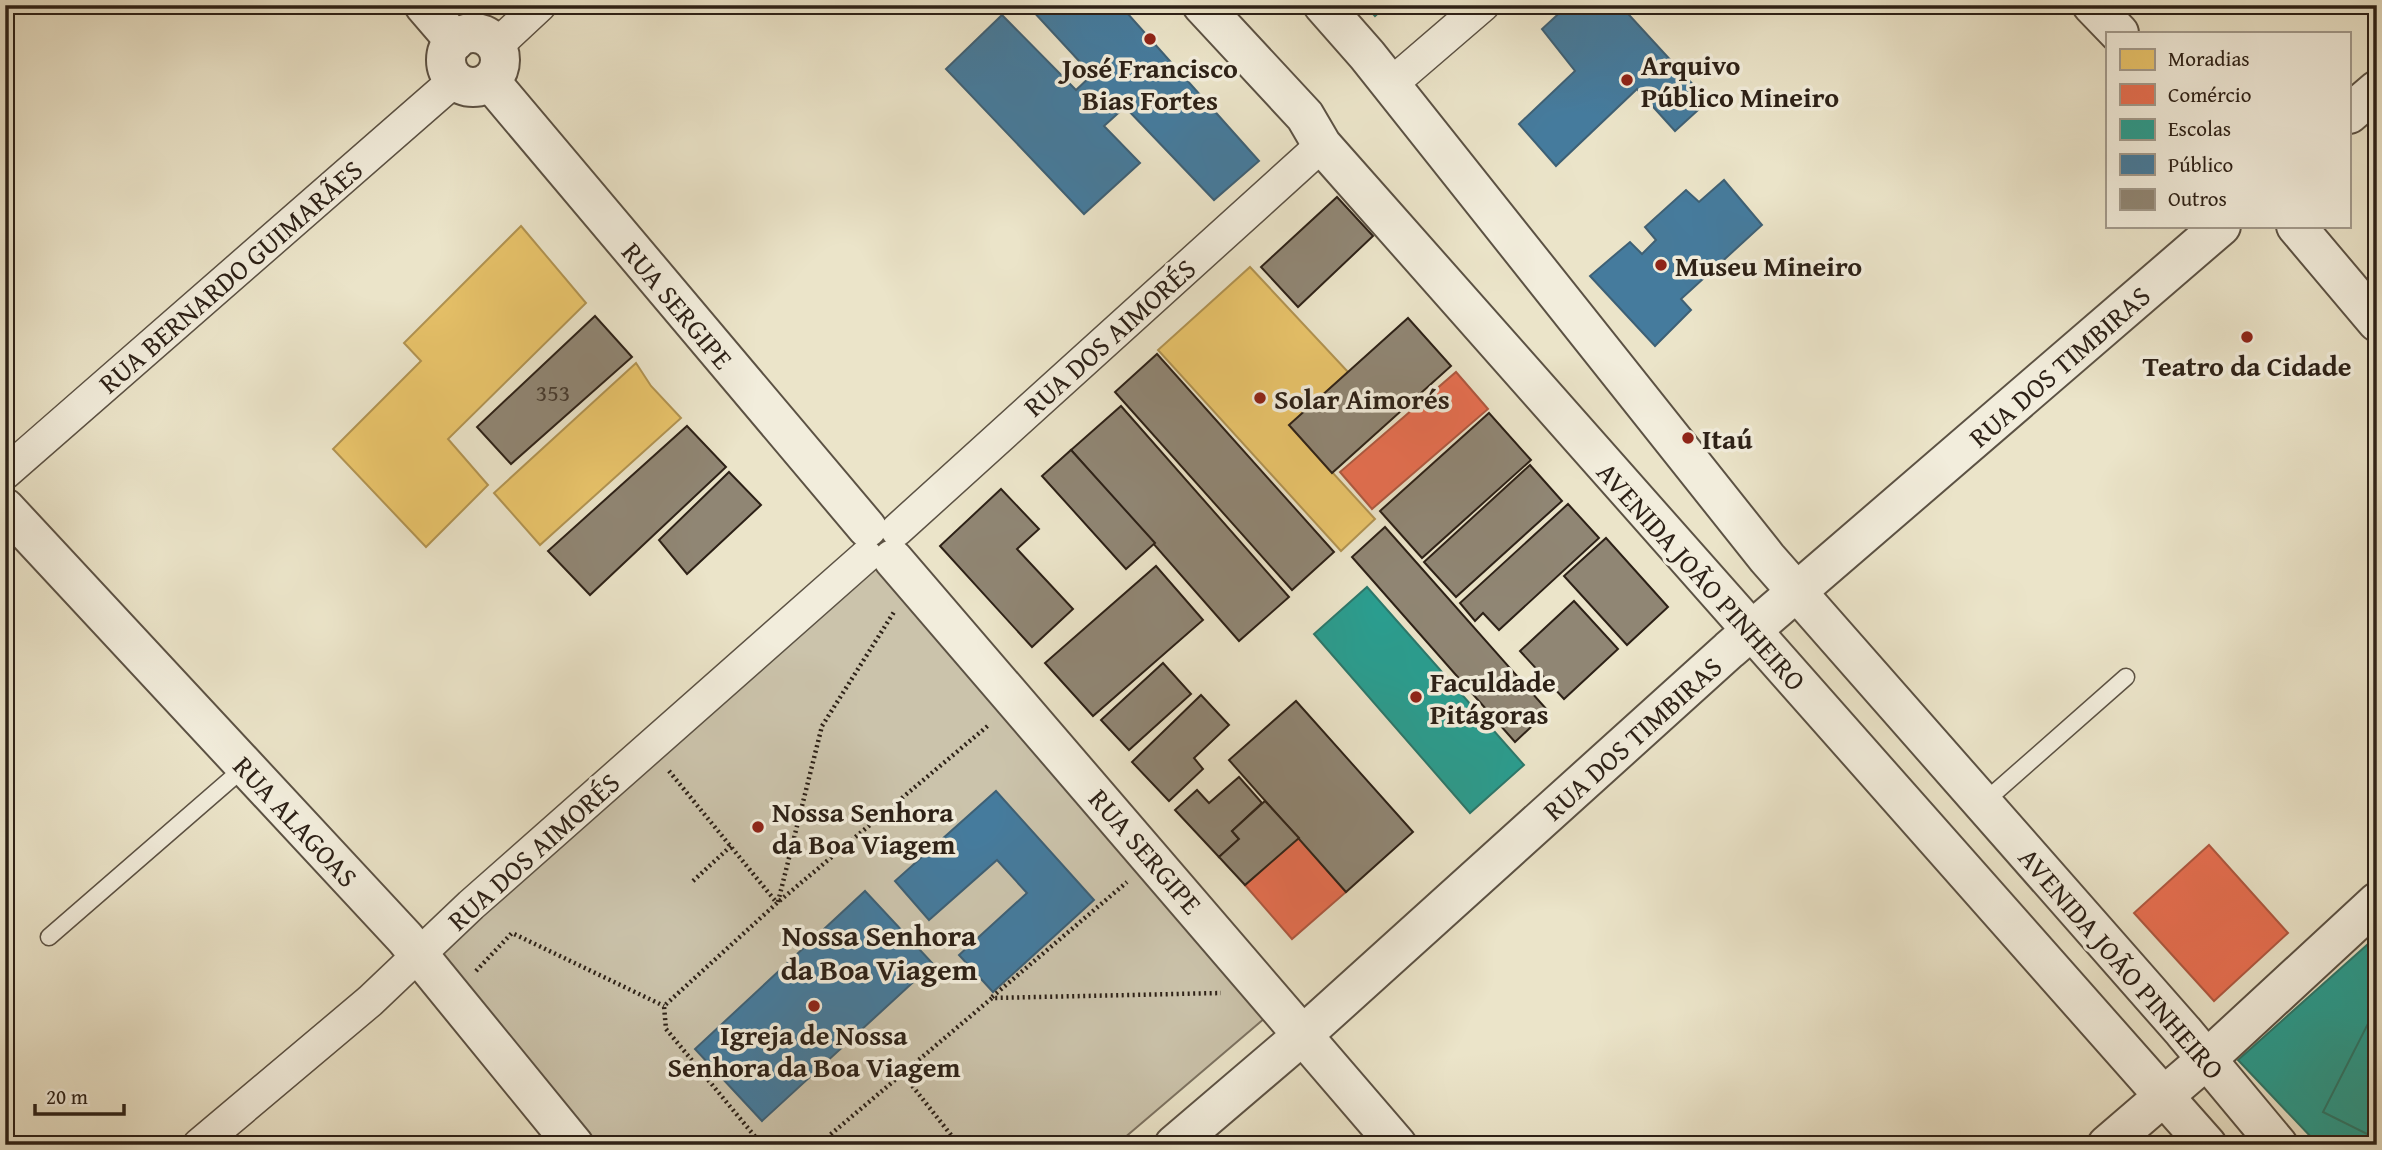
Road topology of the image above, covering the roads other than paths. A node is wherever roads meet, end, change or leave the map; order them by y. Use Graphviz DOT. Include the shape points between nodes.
graph roads {
  1 [pos="424,5"];
  2 [pos="540,5"];
  3 [pos="1202,5"];
  4 [pos="1323,5"];
  5 [pos="1483,5"];
  6 [pos="2092,5"];
  7 [pos="2118,32"];
  8 [pos="480,69"];
  9 [pos="1390,85"];
  10 [pos="2377,90"];
  11 [pos="2350,113"];
  12 [pos="1322,145"];
  13 [pos="2219,228"];
  14 [pos="2298,228"];
  15 [pos="2377,322"];
  16 [pos="5,473"];
  17 [pos="5,508"];
  18 [pos="887,551"];
  19 [pos="1797,593"];
  20 [pos="1751,631"];
  21 [pos="2126,677"];
  22 [pos="246,766"];
  23 [pos="1983,803"];
  24 [pos="2377,902"];
  25 [pos="48,937"];
  26 [pos="419,954"];
  27 [pos="1304,1034"];
  28 [pos="2207,1059"];
  29 [pos="2165,1096"];
  30 [pos="199,1145"];
  31 [pos="574,1145"];
  32 [pos="1174,1145"];
  33 [pos="1397,1145"];
  34 [pos="2107,1145"];
  35 [pos="2207,1145"];
  36 [pos="2278,1145"];
  1 -- 8 [label="street" via="455,41 485,35"];
  2 -- 8 [label="street, RUA BERNARDO GUIMARÃES"];
  3 -- 12 [label="street, AVENIDA JOÃO PINHEIRO" via="1306,116"];
  4 -- 9 [label="street, AVENIDA JOÃO PINHEIRO"];
  5 -- 9 [label="street"];
  6 -- 7 [label="street"];
  8 -- 16 [label="street, RUA BERNARDO GUIMARÃES"];
  8 -- 18 [label="street, RUA SERGIPE"];
  9 -- 19 [label="street, AVENIDA JOÃO PINHEIRO"];
  10 -- 11 [label="street"];
  12 -- 18 [label="street, RUA DOS AIMORÉS"];
  12 -- 20 [label="street, AVENIDA JOÃO PINHEIRO"];
  13 -- 19 [label="street, RUA DOS TIMBIRAS"];
  14 -- 15 [label="street"];
  17 -- 22 [label="street, RUA ALAGOAS"];
  18 -- 26 [label="street, RUA DOS AIMORÉS" via="649,746"];
  18 -- 27 [label="street, RUA SERGIPE"];
  19 -- 20 [label="street, RUA DOS TIMBIRAS"];
  19 -- 23 [label="street, AVENIDA JOÃO PINHEIRO"];
  20 -- 27 [label="street, RUA DOS TIMBIRAS"];
  20 -- 29 [label="street, AVENIDA JOÃO PINHEIRO"];
  21 -- 23 [label="lane"];
  22 -- 25 [label="lane"];
  22 -- 26 [label="street, RUA ALAGOAS"];
  23 -- 28 [label="street, AVENIDA JOÃO PINHEIRO"];
  24 -- 28 [label="street"];
  26 -- 30 [label="street, RUA DOS AIMORÉS"];
  26 -- 31 [label="street, RUA ALAGOAS"];
  27 -- 32 [label="street, RUA DOS TIMBIRAS"];
  27 -- 33 [label="street, RUA SERGIPE"];
  28 -- 29 [label="street"];
  28 -- 36 [label="street, AVENIDA JOÃO PINHEIRO"];
  29 -- 34 [label="street"];
  29 -- 35 [label="street, AVENIDA JOÃO PINHEIRO"];
}
